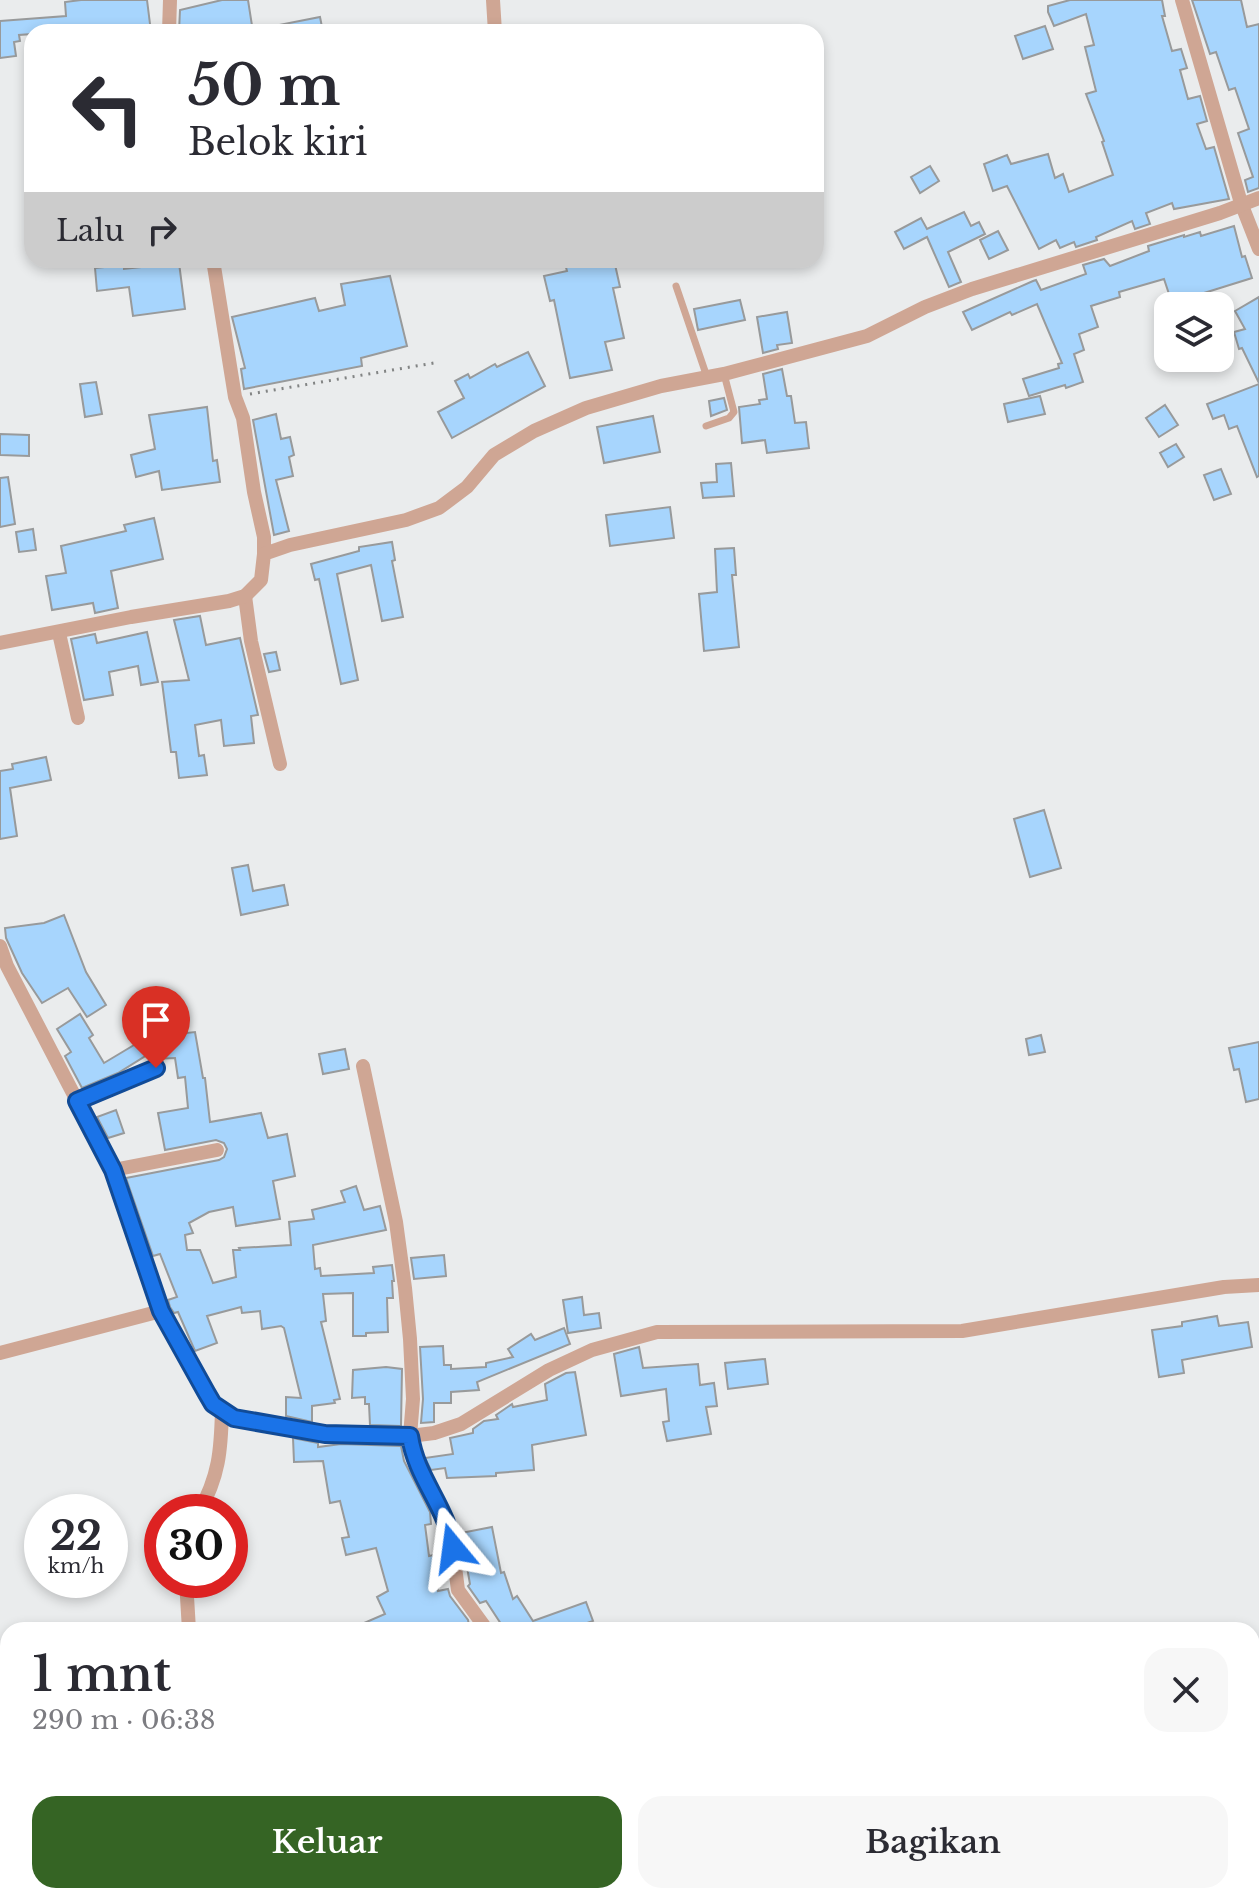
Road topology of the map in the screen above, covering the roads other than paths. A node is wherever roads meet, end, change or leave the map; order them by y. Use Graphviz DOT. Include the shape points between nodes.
graph roads {
  1 [pos="170,0"];
  2 [pos="493,0"];
  3 [pos="1182,0"];
  4 [pos="169,24"];
  5 [pos="494,24"];
  6 [pos="1259,198"];
  7 [pos="1241,203"];
  8 [pos="1259,249"];
  9 [pos="214,268"];
  10 [pos="676,286"];
  11 [pos="724,374"];
  12 [pos="707,377"];
  13 [pos="706,426"];
  14 [pos="264,554"];
  15 [pos="245,596"];
  16 [pos="59,633"];
  17 [pos="0,643"];
  18 [pos="78,718"];
  19 [pos="280,764"];
  20 [pos="0,946"];
  21 [pos="363,1066"];
  22 [pos="156,1068"];
  23 [pos="77,1101"];
  24 [pos="217,1150"];
  25 [pos="113,1170"];
  26 [pos="1259,1285"];
  27 [pos="161,1311"];
  28 [pos="0,1353"];
  29 [pos="222,1410"];
  30 [pos="410,1436"];
  31 [pos="209,1494"];
  32 [pos="187,1598"];
  33 [pos="189,1622"];
  34 [pos="481,1622"];
  1 -- 4 [label="street"];
  2 -- 5 [label="street"];
  3 -- 7 [label="street"];
  6 -- 7 [label="street"];
  7 -- 8 [label="street"];
  7 -- 11 [label="street" via="972,289 867,336"];
  9 -- 14 [label="street"];
  10 -- 12 [label="lane"];
  11 -- 12 [label="street"];
  11 -- 13 [label="lane" via="734,412"];
  12 -- 14 [label="street" via="586,408 534,431 494,455 467,487 439,508"];
  14 -- 15 [label="street" via="261,580"];
  15 -- 16 [label="street"];
  15 -- 19 [label="street"];
  16 -- 17 [label="street"];
  16 -- 18 [label="street"];
  20 -- 23 [label="street"];
  21 -- 30 [label="street" via="405,1288 413,1399"];
  22 -- 23 [label="street"];
  23 -- 25 [label="street"];
  24 -- 25 [label="street"];
  25 -- 27 [label="street"];
  26 -- 30 [label="street" via="962,1331 657,1332 592,1350 549,1370 461,1424"];
  27 -- 28 [label="street"];
  27 -- 29 [label="street" via="213,1404"];
  29 -- 30 [label="street" via="234,1418 325,1434"];
  29 -- 31 [label="street"];
  30 -- 34 [label="street" via="418,1468 450,1529 458,1590"];
  32 -- 33 [label="street"];
}
